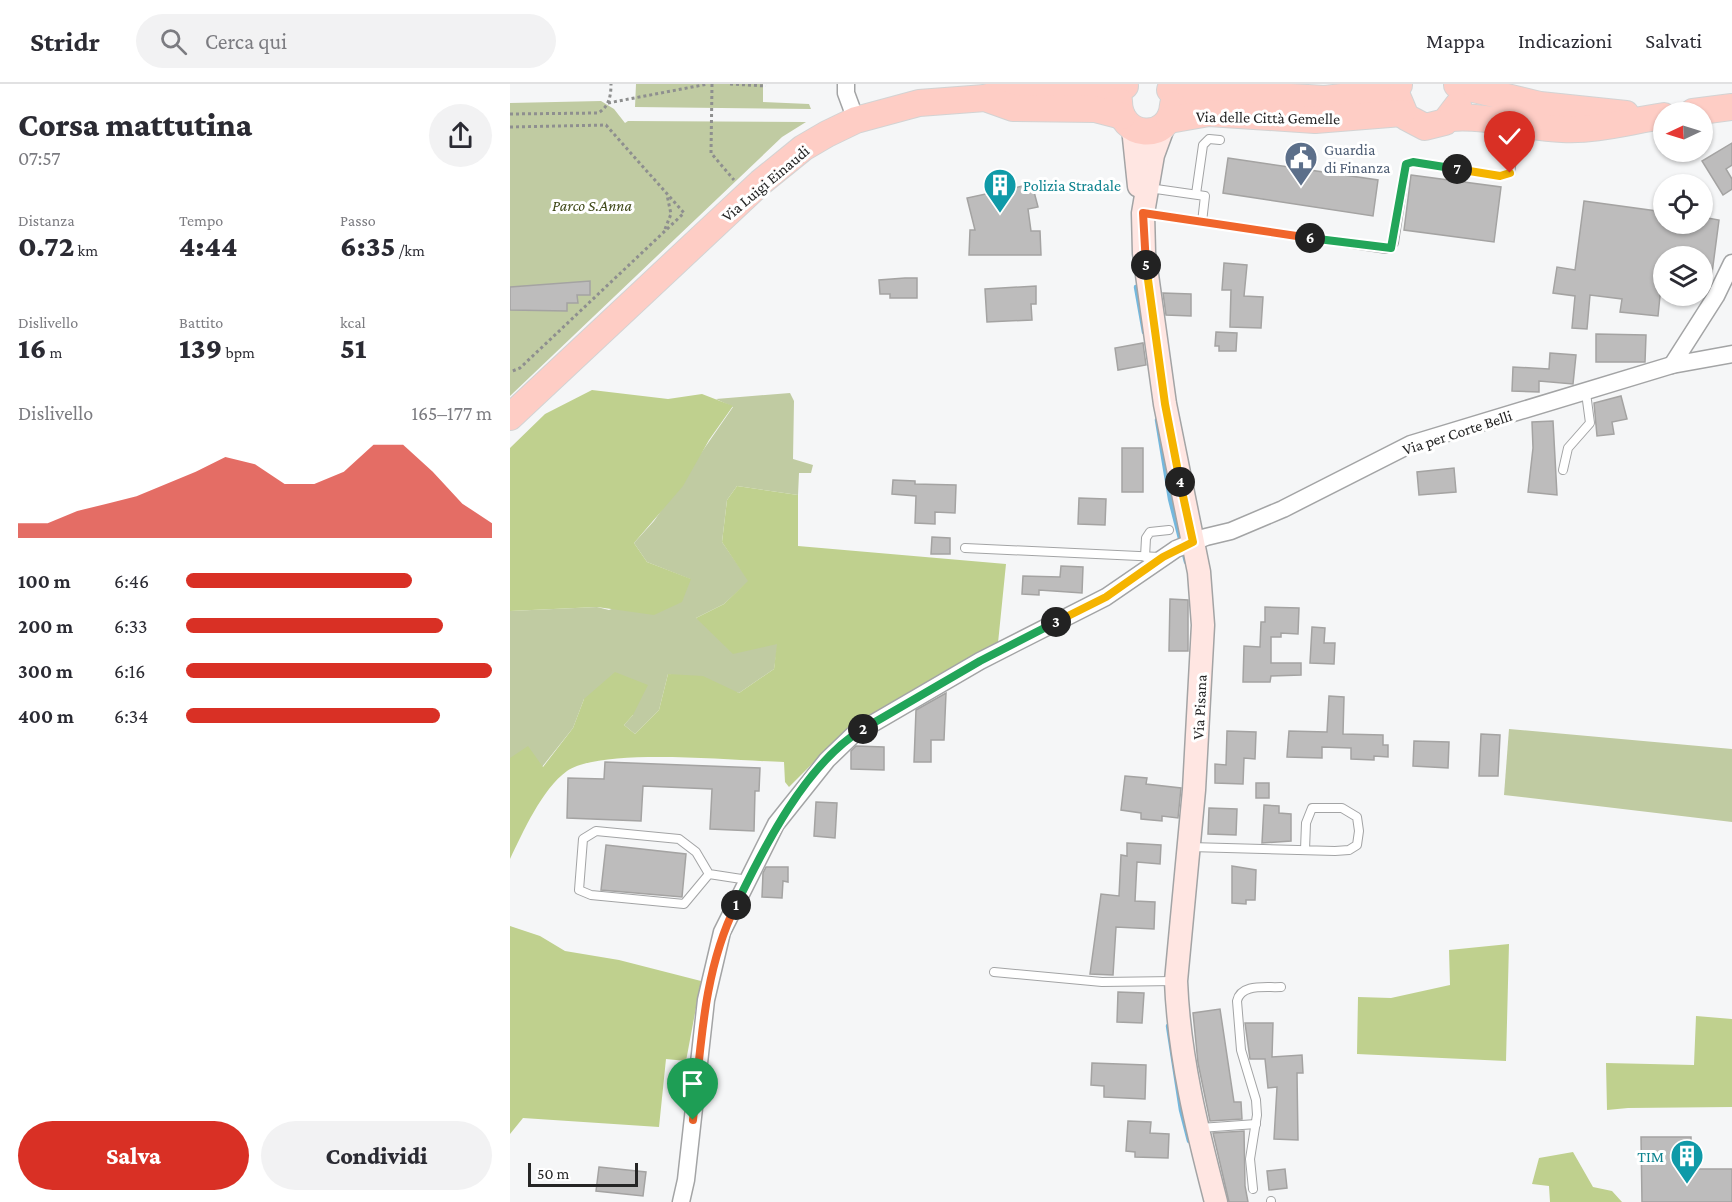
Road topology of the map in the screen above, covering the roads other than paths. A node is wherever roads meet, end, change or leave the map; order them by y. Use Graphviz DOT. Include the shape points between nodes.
graph roads {
  1 [pos="846,84"];
  2 [pos="1457,84"];
  3 [pos="1125,85"];
  4 [pos="1400,85"];
  5 [pos="1019,86"];
  6 [pos="1167,86"];
  7 [pos="1282,90"];
  8 [pos="985,98"];
  9 [pos="1732,107"];
  10 [pos="1713,109"];
  11 [pos="1402,113"];
  12 [pos="1229,115"];
  13 [pos="1653,117"];
  14 [pos="1451,118"];
  15 [pos="1653,118"];
  16 [pos="856,120"];
  17 [pos="1497,120"];
  18 [pos="1127,122"];
  19 [pos="1167,123"];
  20 [pos="1220,140"];
  21 [pos="1149,188"];
  22 [pos="1196,194"];
  23 [pos="1143,213"];
  24 [pos="1202,222"];
  25 [pos="1732,263"];
  26 [pos="1732,354"];
  27 [pos="1672,365"];
  28 [pos="1586,393"];
  29 [pos="510,417"];
  30 [pos="1563,470"];
  31 [pos="1168,530"];
  32 [pos="965,548"];
  33 [pos="1179,548"];
  34 [pos="1145,557"];
  35 [pos="1189,847"];
  36 [pos="1305,850"];
  37 [pos="709,874"];
  38 [pos="748,880"];
  39 [pos="994,972"];
  40 [pos="1169,981"];
  41 [pos="1281,987"];
  42 [pos="1256,1124"];
  43 [pos="1197,1128"];
  44 [pos="1253,1189"];
  45 [pos="681,1202"];
  46 [pos="1216,1202"];
  1 -- 16 [label="street"];
  2 -- 13 [label="main road" via="1540,105"];
  2 -- 14 [label="main road" via="1458,103"];
  3 -- 5 [label="main road" via="1080,90"];
  3 -- 18 [label="main road, Via Pisana" via="1119,102"];
  4 -- 7 [label="main road, Via delle Città Gemelle" via="1336,98"];
  4 -- 11 [label="main road"];
  5 -- 8 [label="main road"];
  6 -- 7 [label="main road, Via delle Città Gemelle"];
  6 -- 19 [label="main road, Via Pisana" via="1173,103"];
  8 -- 16 [label="main road, Via Luigi Einaudi" via="919,103"];
  8 -- 18 [label="main road, Via Luigi Einaudi" via="1013,108 1095,109"];
  9 -- 10 [label="main road"];
  11 -- 12 [label="main road, Via delle Città Gemelle" via="1315,120"];
  11 -- 14 [label="main road" via="1411,122 1425,127"];
  12 -- 19 [label="main road, Via delle Città Gemelle" via="1196,114"];
  12 -- 21 [label="main road" via="1196,124 1175,136"];
  14 -- 17 [label="main road"];
  15 -- 17 [label="main road" via="1582,129"];
  16 -- 29 [label="main road, Via Luigi Einaudi" via="803,148 747,195"];
  17 -- 24 [label="lane" via="1513,154 1510,173 1500,176 1406,164 1391,248"];
  18 -- 19 [label="main road" via="1144,132"];
  18 -- 23 [label="main road, Via Pisana"];
  19 -- 21 [label="main road, Via Pisana" via="1153,155"];
  20 -- 22 [label="lane" via="1209,139 1203,146"];
  21 -- 22 [label="lane"];
  21 -- 23 [label="main road, Via Pisana"];
  22 -- 24 [label="lane" via="1205,196"];
  23 -- 24 [label="lane"];
  23 -- 33 [label="main road, Via Pisana" via="1144,253 1165,404"];
  25 -- 27 [label="street"];
  26 -- 27 [label="street, Via per Corte Belli"];
  27 -- 28 [label="street, Via per Corte Belli"];
  28 -- 30 [label="lane" via="1590,423 1568,448"];
  28 -- 33 [label="street, Via per Corte Belli" via="1411,444 1283,509"];
  31 -- 34 [label="lane" via="1150,532"];
  32 -- 34 [label="lane"];
  33 -- 34 [label="lane"];
  33 -- 35 [label="main road, Via Pisana" via="1202,598 1203,626"];
  33 -- 38 [label="street, Via per Corte Belli" via="1106,597 980,661 853,735 827,760 776,824"];
  35 -- 36 [label="lane"];
  35 -- 40 [label="main road, Via Pisana"];
  36 -- 36 [label="lane" via="1349,850 1357,845 1357,817 1342,808 1312,808 1306,823"];
  37 -- 37 [label="lane" via="696,852 679,839 596,831 583,839 579,890 591,895 684,904"];
  37 -- 38 [label="lane"];
  38 -- 45 [label="street, Via per Corte Belli" via="722,932 706,1000"];
  39 -- 40 [label="lane" via="1102,981"];
  40 -- 43 [label="main road, Via Pisana"];
  41 -- 42 [label="lane" via="1244,989 1238,994 1241,1050 1256,1100"];
  42 -- 43 [label="lane"];
  42 -- 44 [label="lane" via="1250,1159"];
  43 -- 46 [label="main road, Via Pisana"];
}
